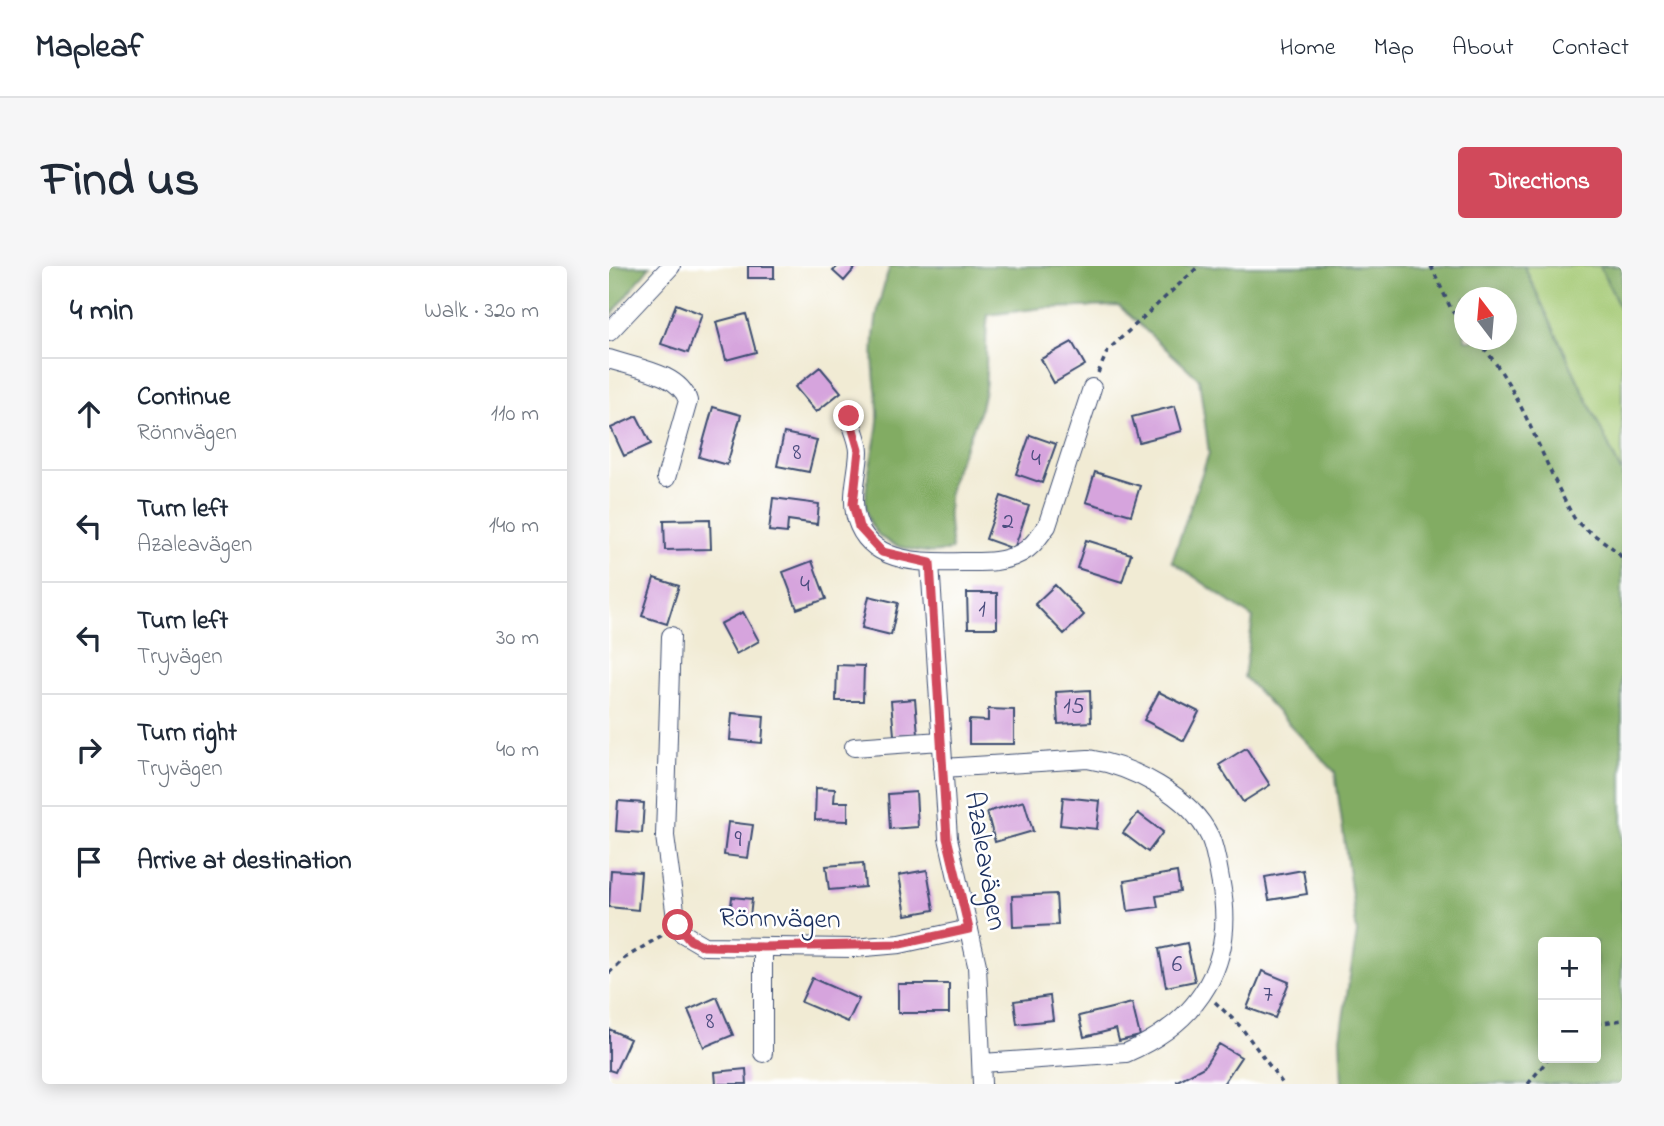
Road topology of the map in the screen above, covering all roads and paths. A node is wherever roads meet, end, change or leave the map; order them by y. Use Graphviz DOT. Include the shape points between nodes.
graph roads {
  1 [pos="671,266"];
  2 [pos="1199,266"];
  3 [pos="1430,266"];
  4 [pos="1454,312"];
  5 [pos="609,332"];
  6 [pos="1484,350"];
  7 [pos="609,359"];
  8 [pos="1092,388"];
  9 [pos="849,416"];
  10 [pos="666,478"];
  11 [pos="1622,558"];
  12 [pos="930,563"];
  13 [pos="671,636"];
  14 [pos="941,741"];
  15 [pos="854,747"];
  16 [pos="943,768"];
  17 [pos="678,925"];
  18 [pos="969,929"];
  19 [pos="763,947"];
  20 [pos="609,973"];
  21 [pos="1204,993"];
  22 [pos="1622,1020"];
  23 [pos="1601,1023"];
  24 [pos="763,1053"];
  25 [pos="982,1063"];
  26 [pos="1545,1063"];
  27 [pos="982,1084"];
  28 [pos="1283,1084"];
  29 [pos="1528,1084"];
  1 -- 5 [label="street"];
  2 -- 8 [label="path" via="1108,350"];
  3 -- 4 [label="path"];
  6 -- 11 [label="path" via="1532,424 1574,520 1613,545"];
  7 -- 10 [label="street" via="676,382 684,390 688,401"];
  8 -- 12 [label="street" via="1056,503 1035,543 1022,553 992,562"];
  9 -- 12 [label="street" via="859,450 853,504 859,527 882,552"];
  12 -- 14 [label="street, Azaleavägen"];
  13 -- 17 [label="street, Rönnvägen" via="666,836"];
  14 -- 15 [label="street"];
  14 -- 16 [label="street, Azaleavägen"];
  16 -- 18 [label="street, Azaleavägen" via="947,838"];
  16 -- 21 [label="street" via="1088,758 1136,773 1183,804 1210,838 1226,913 1226,936"];
  17 -- 19 [label="street, Rönnvägen" via="690,940 704,946"];
  17 -- 20 [label="path"];
  18 -- 19 [label="street, Rönnvägen" via="900,944"];
  18 -- 25 [label="street, Azaleavägen" via="977,965"];
  19 -- 24 [label="street"];
  21 -- 25 [label="street" via="1164,1031 1126,1053"];
  21 -- 28 [label="path" via="1241,1027"];
  22 -- 23 [label="path"];
  25 -- 27 [label="street, Azaleavägen"];
  26 -- 29 [label="path"];
}
